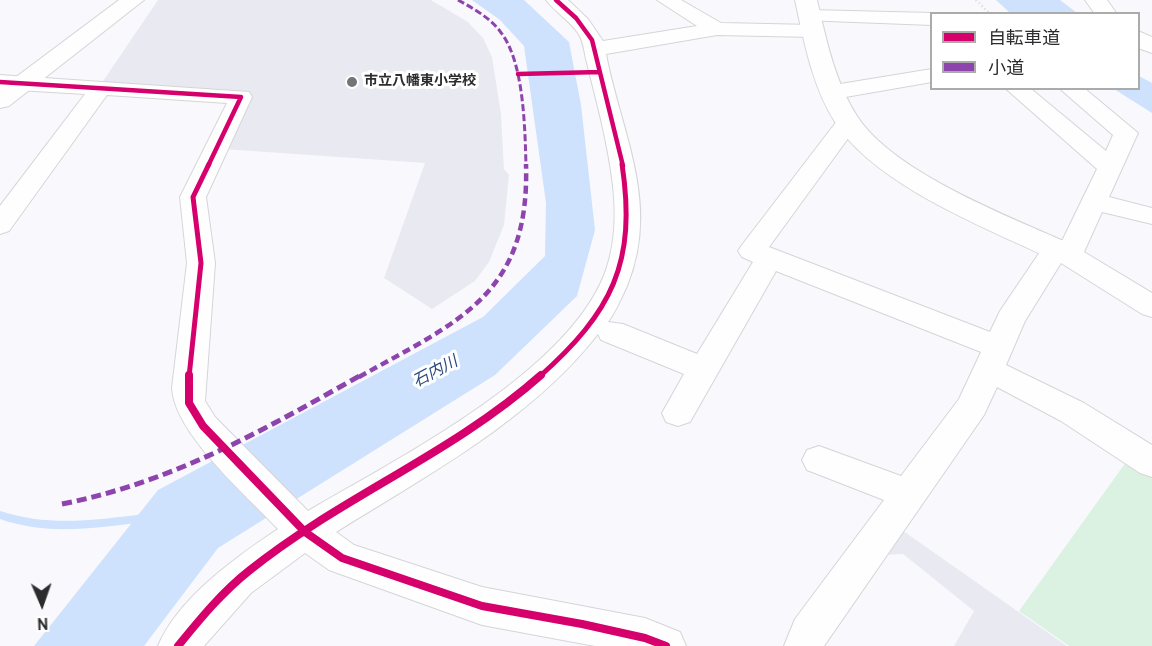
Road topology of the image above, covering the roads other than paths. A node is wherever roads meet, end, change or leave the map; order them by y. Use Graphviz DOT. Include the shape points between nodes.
graph roads {
  1 [pos="103,0"];
  2 [pos="133,0"];
  3 [pos="556,0"];
  4 [pos="667,0"];
  5 [pos="810,16"];
  6 [pos="930,19"];
  7 [pos="717,29"];
  8 [pos="595,49"];
  9 [pos="930,75"];
  10 [pos="0,77"];
  11 [pos="11,83"];
  12 [pos="100,89"];
  13 [pos="1018,90"];
  14 [pos="1072,90"];
  15 [pos="834,92"];
  16 [pos="0,101"];
  17 [pos="848,122"];
  18 [pos="1110,167"];
  19 [pos="1096,202"];
  20 [pos="1152,216"];
  21 [pos="0,225"];
  22 [pos="1063,252"];
  23 [pos="769,258"];
  24 [pos="1152,307"];
  25 [pos="612,332"];
  26 [pos="993,359"];
  27 [pos="703,369"];
  28 [pos="678,413"];
  29 [pos="819,460"];
  30 [pos="1152,463"];
  31 [pos="908,494"];
  32 [pos="300,526"];
  33 [pos="178,646"];
  34 [pos="666,646"];
  35 [pos="804,646"];
  1 -- 10 [label="main road"];
  2 -- 11 [label="main road"];
  3 -- 8 [label="street" via="580,22"];
  4 -- 7 [label="street"];
  5 -- 6 [label="street"];
  5 -- 7 [label="street"];
  5 -- 15 [label="main road"];
  7 -- 8 [label="street"];
  8 -- 32 [label="street" via="620,148 626,199 623,263 602,310 568,350 514,398 459,436"];
  9 -- 15 [label="street"];
  11 -- 12 [label="street"];
  11 -- 16 [label="main road"];
  12 -- 21 [label="street"];
  12 -- 32 [label="street" via="241,97 193,197 201,263 189,403 203,426"];
  13 -- 18 [label="street"];
  14 -- 18 [label="street" via="1126,133"];
  15 -- 17 [label="main road"];
  17 -- 22 [label="main road" via="908,174"];
  17 -- 23 [label="street" via="752,251"];
  18 -- 19 [label="street"];
  19 -- 20 [label="street"];
  19 -- 22 [label="street"];
  22 -- 24 [label="street"];
  22 -- 26 [label="street" via="1025,293"];
  23 -- 26 [label="street"];
  23 -- 27 [label="street"];
  25 -- 27 [label="street"];
  26 -- 30 [label="street"];
  26 -- 31 [label="street" via="972,406"];
  27 -- 28 [label="street"];
  29 -- 31 [label="street"];
  31 -- 35 [label="street" via="809,633"];
  32 -- 33 [label="street" via="211,606"];
  32 -- 34 [label="street" via="342,558 482,606 645,638"];
}
